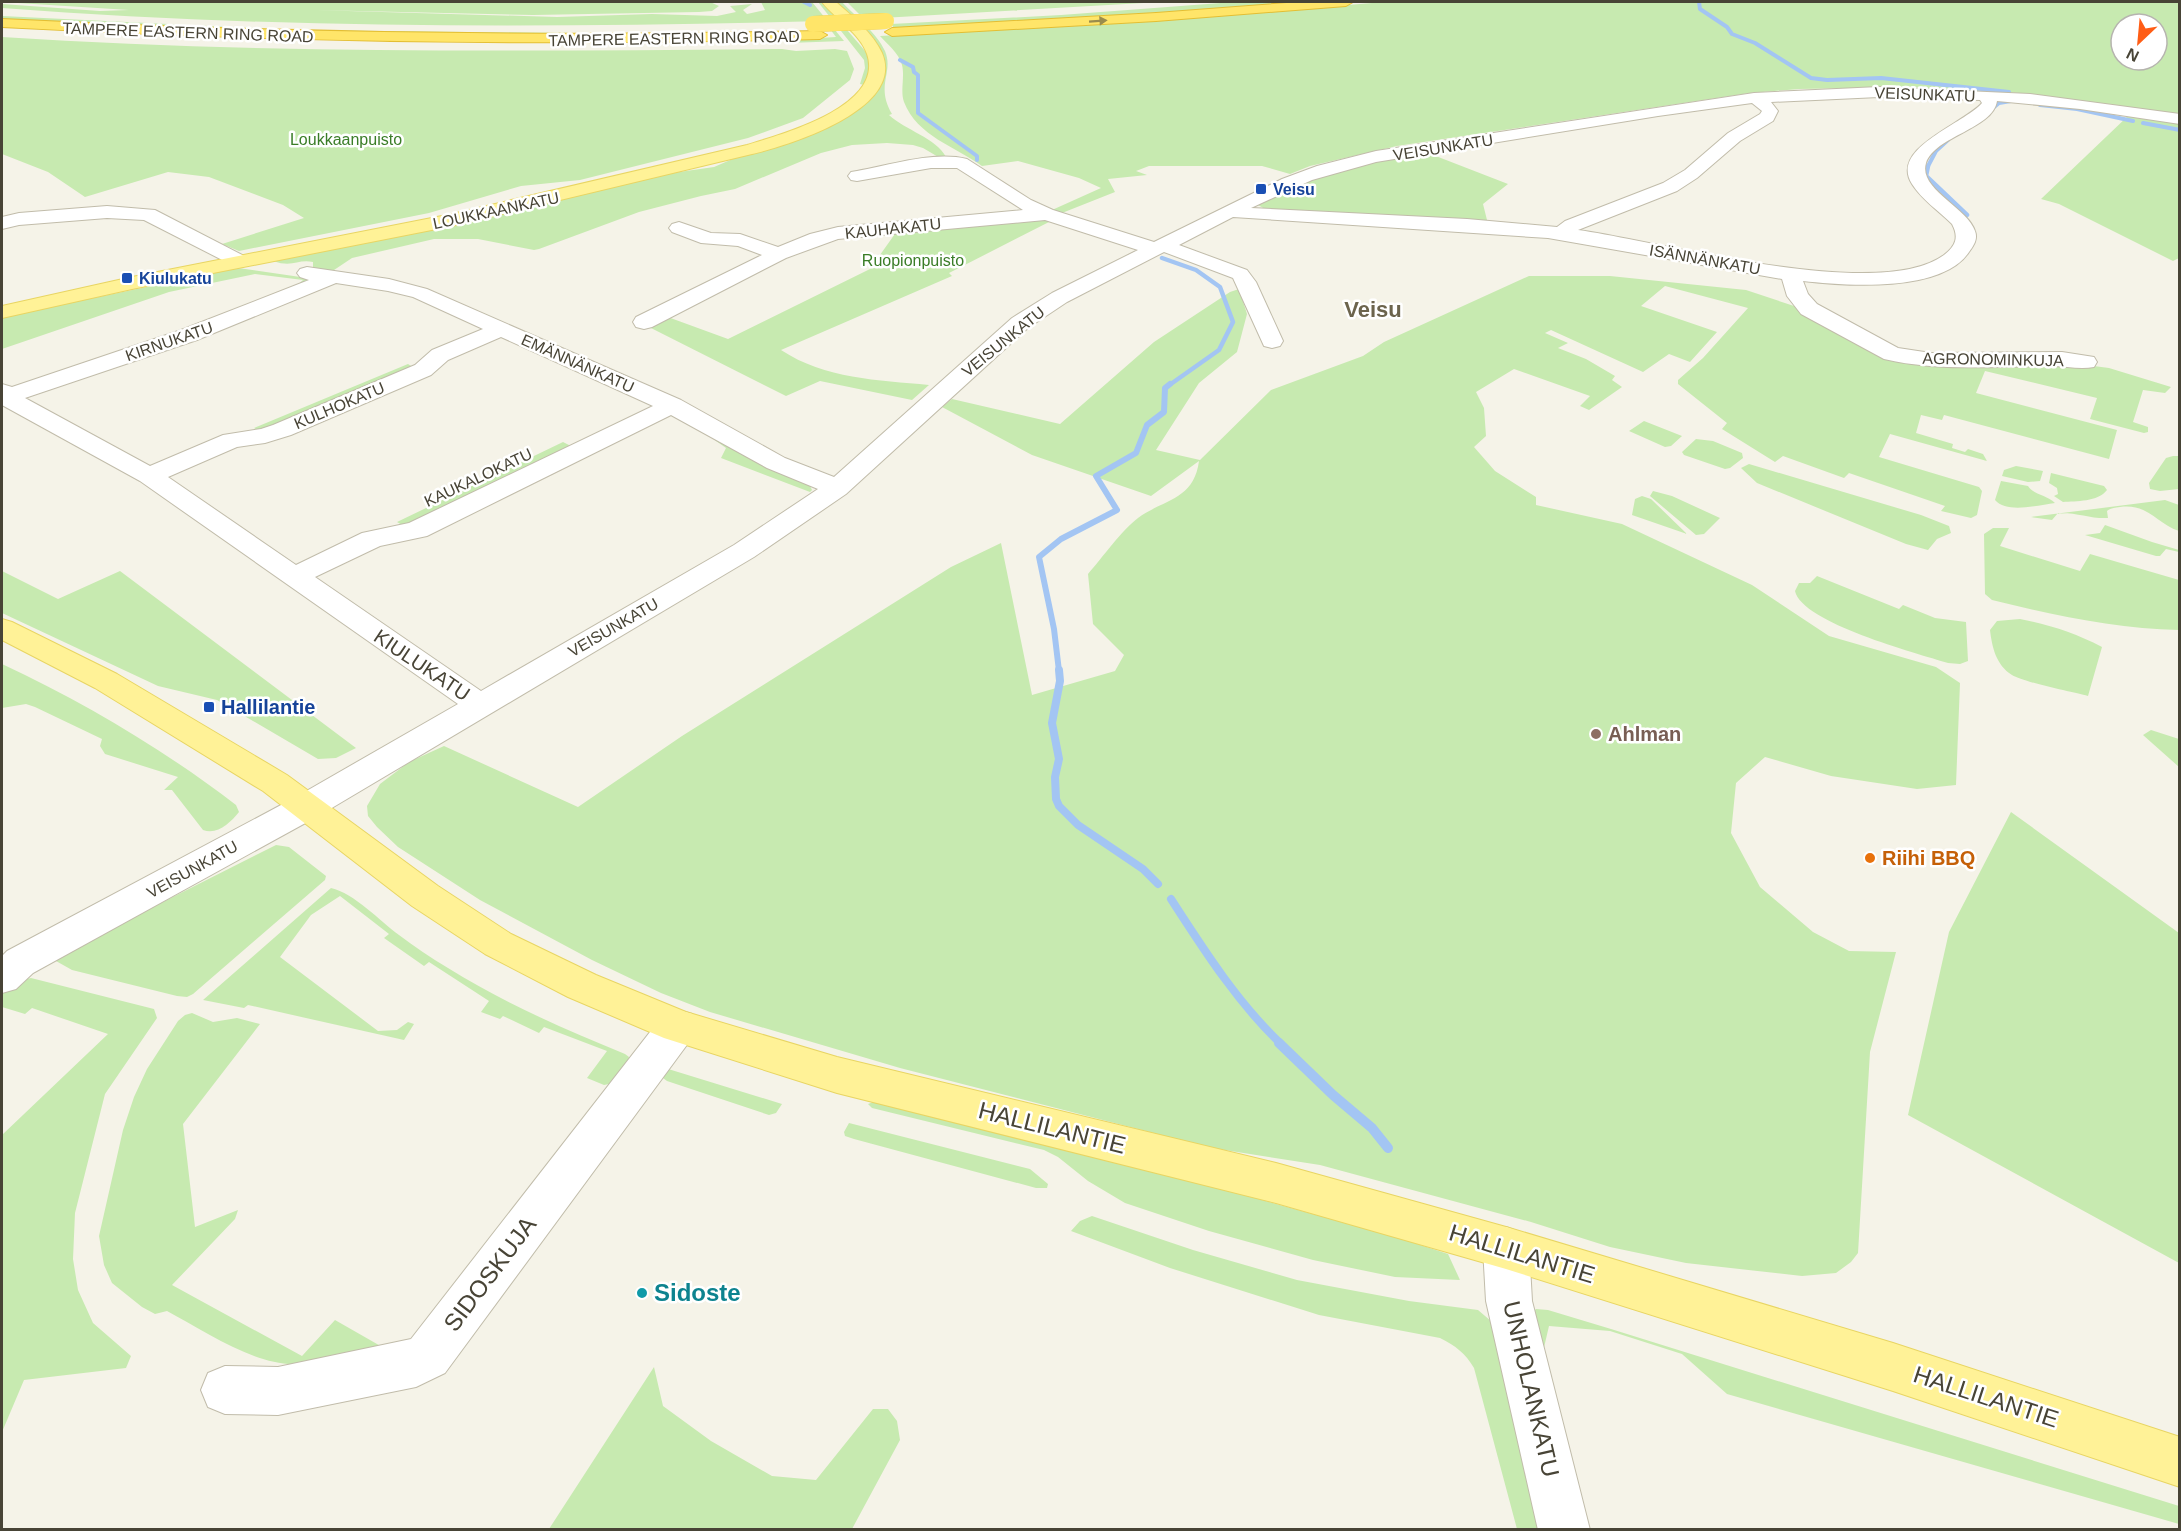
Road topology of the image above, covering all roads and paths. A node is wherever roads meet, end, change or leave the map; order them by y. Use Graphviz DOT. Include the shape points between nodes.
graph roads {
  1 [pos="829,2"];
  2 [pos="1201,2"];
  3 [pos="1346,2"];
  4 [pos="2,14"];
  5 [pos="2,23"];
  6 [pos="889,27"];
  7 [pos="816,30"];
  8 [pos="1986,96"];
  9 [pos="1754,98"];
  10 [pos="2180,119"];
  11 [pos="857,176"];
  12 [pos="1231,211"];
  13 [pos="1046,214"];
  14 [pos="7,217"];
  15 [pos="679,228"];
  16 [pos="1564,234"];
  17 [pos="1159,247"];
  18 [pos="779,255"];
  19 [pos="242,262"];
  20 [pos="307,273"];
  21 [pos="1790,273"];
  22 [pos="334,277"];
  23 [pos="2,312"];
  24 [pos="644,322"];
  25 [pos="501,329"];
  26 [pos="1272,341"];
  27 [pos="2086,362"];
  28 [pos="4,395"];
  29 [pos="673,405"];
  30 [pos="148,476"];
  31 [pos="837,488"];
  32 [pos="293,577"];
  33 [pos="2,628"];
  34 [pos="480,705"];
  35 [pos="308,806"];
  36 [pos="8,965"];
  37 [pos="678,1026"];
  38 [pos="1506,1248"];
  39 [pos="225,1390"];
  40 [pos="2180,1462"];
  41 [pos="1564,1530"];
  1 -- 19 [label="main road, LOUKKAANKATU" via="875,54 879,75 867,94 815,127 752,149 547,199"];
  2 -- 6 [label="highway, TAMPERE EASTERN RING ROAD"];
  6 -- 3 [label="highway, TAMPERE EASTERN RING ROAD, one-way" via="1132,19"];
  4 -- 7 [label="highway, TAMPERE EASTERN RING ROAD" via="369,29"];
  5 -- 7 [label="highway, TAMPERE EASTERN RING ROAD" via="356,39 598,40"];
  6 -- 7 [label="highway, TAMPERE EASTERN RING ROAD"];
  8 -- 9 [label="street, VEISUNKATU" via="1882,92"];
  8 -- 10 [label="street, VEISUNKATU"];
  8 -- 21 [label="street, ISÄNNÄNKATU" via="1990,103 1984,111 1932,146 1920,157 1916,168 1922,187 1965,229 1965,246 1959,253 1940,265 1903,276 1857,278"];
  9 -- 12 [label="street, VEISUNKATU" via="1353,163 1286,184"];
  9 -- 16 [label="street" via="1767,106 1767,117 1734,137 1685,178 1656,194 1578,222"];
  11 -- 13 [label="street" via="931,163 961,163"];
  12 -- 16 [label="street, ISÄNNÄNKATU"];
  12 -- 17 [label="street, VEISUNKATU"];
  13 -- 17 [label="street, KAUHAKATU"];
  13 -- 18 [label="street, KAUHAKATU" via="838,233"];
  14 -- 19 [label="street" via="148,214"];
  15 -- 18 [label="street" via="708,239 740,240"];
  16 -- 21 [label="street, ISÄNNÄNKATU"];
  17 -- 26 [label="street, KAUHAKATU" via="1240,274"];
  17 -- 31 [label="street, VEISUNKATU" via="1064,295 1020,323"];
  18 -- 24 [label="street, KAUHAKATU"];
  19 -- 23 [label="main road, LOUKKAANKATU"];
  20 -- 22 [label="street, EMÄNNÄNKATU"];
  21 -- 27 [label="street, AGRONOMINKUJA" via="1798,296 1809,309 1892,354 1931,360"];
  22 -- 25 [label="street, EMÄNNÄNKATU" via="407,289"];
  22 -- 28 [label="street, KIRNUKATU" via="189,335"];
  25 -- 29 [label="street, EMÄNNÄNKATU"];
  25 -- 30 [label="street, KULHOKATU" via="440,355 423,370 282,430 232,440"];
  28 -- 30 [label="street, KIULUKATU"];
  29 -- 31 [label="street, EMÄNNÄNKATU" via="776,463"];
  29 -- 32 [label="street, KAUKALOKATU" via="417,530 372,540"];
  30 -- 32 [label="street, KIULUKATU"];
  31 -- 34 [label="street, VEISUNKATU" via="744,551"];
  32 -- 34 [label="street, KIULUKATU"];
  33 -- 35 [label="main road, HALLILANTIE" via="115,686"];
  34 -- 35 [label="street, VEISUNKATU"];
  35 -- 36 [label="street, VEISUNKATU"];
  35 -- 37 [label="main road, HALLILANTIE" via="425,896 498,944 582,986"];
  37 -- 38 [label="main road, HALLILANTIE" via="837,1075 1276,1183"];
  37 -- 39 [label="street, SIDOSKUJA" via="428,1356 416,1363 278,1392"];
  38 -- 40 [label="main road, HALLILANTIE" via="1893,1367"];
  38 -- 41 [label="street, UNHOLANKATU" via="1509,1301"];
}
